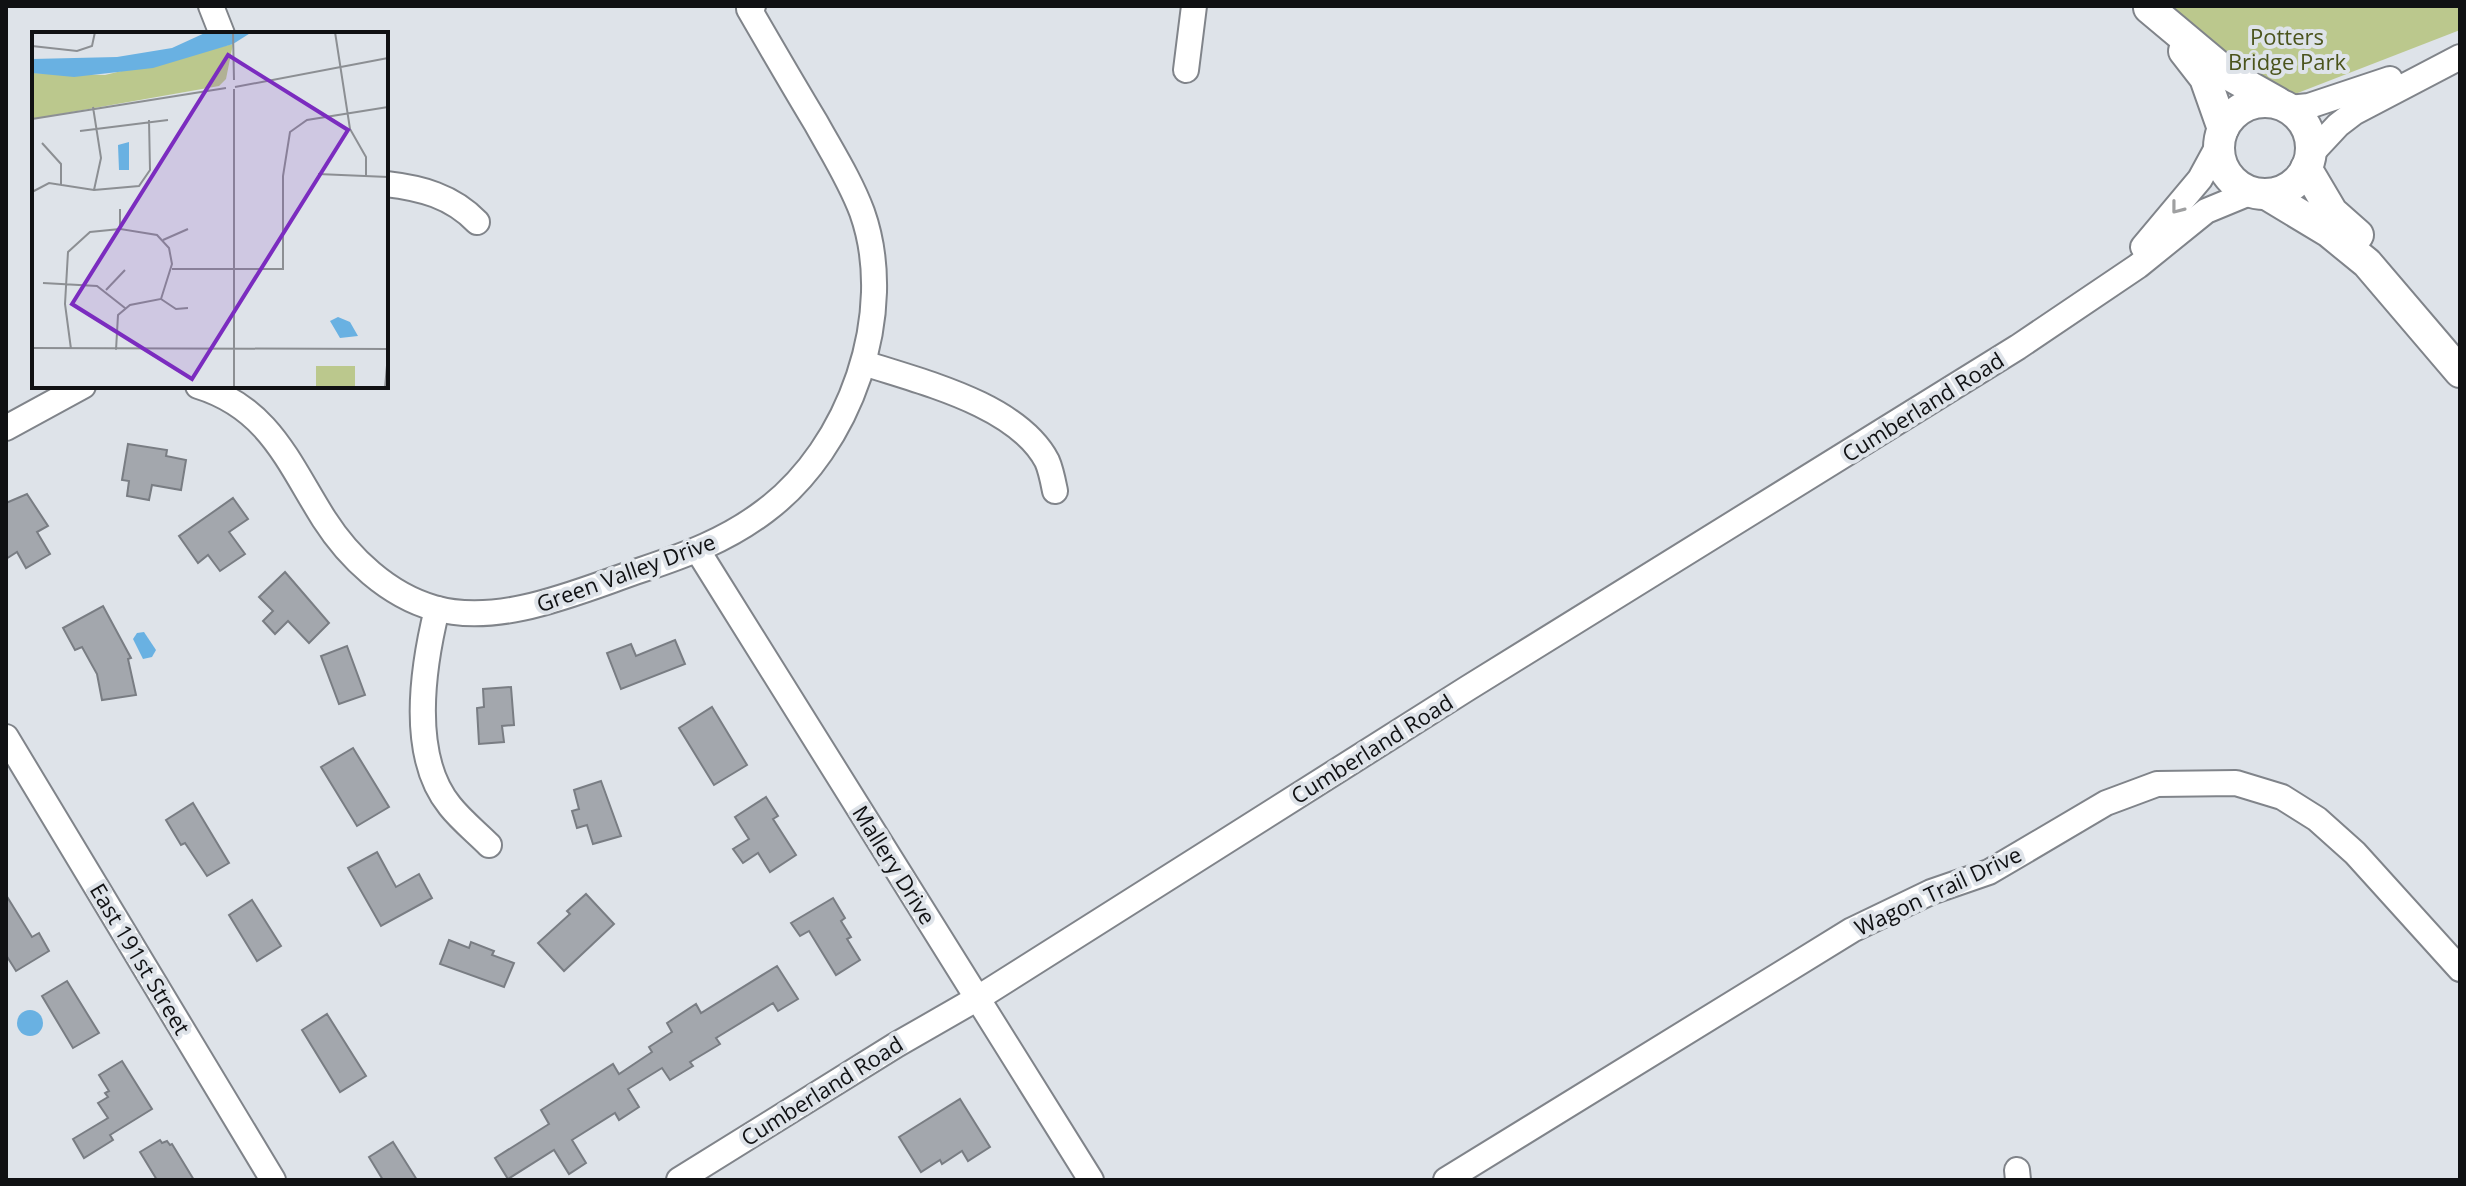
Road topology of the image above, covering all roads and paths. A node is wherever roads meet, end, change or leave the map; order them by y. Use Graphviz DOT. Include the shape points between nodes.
graph roads {
  1 [pos="211,6"];
  2 [pos="1194,6"];
  3 [pos="750,7"];
  4 [pos="2149,7"];
  5 [pos="221,32"];
  6 [pos="2453,62"];
  7 [pos="1186,70"];
  8 [pos="2283,105"];
  9 [pos="2221,136"];
  10 [pos="2308,162"];
  11 [pos="388,184"];
  12 [pos="2259,193"];
  13 [pos="477,222"];
  14 [pos="2065,316"];
  15 [pos="864,363"];
  16 [pos="2460,372"];
  17 [pos="79,388"];
  18 [pos="208,388"];
  19 [pos="6,428"];
  20 [pos="1055,491"];
  21 [pos="698,551"];
  22 [pos="437,609"];
  23 [pos="6,737"];
  24 [pos="489,845"];
  25 [pos="2460,969"];
  26 [pos="978,998"];
  27 [pos="273,1180"];
  28 [pos="679,1180"];
  29 [pos="1091,1180"];
  30 [pos="1446,1180"];
  1 -- 5 [label="street"];
  2 -- 7 [label="street"];
  3 -- 15 [label="street, Green Valley Drive" via="863,214 874,298"];
  4 -- 8 [label="main road" via="2229,75"];
  4 -- 9 [label="main road" via="2205,78"];
  6 -- 8 [label="street" via="2309,106"];
  6 -- 10 [label="street" via="2355,112"];
  8 -- 9 [label="main road" via="2249,104 2236,111"];
  8 -- 10 [label="main road" via="2301,118 2309,133"];
  9 -- 12 [label="main road" via="2222,166 2243,189"];
  9 -- 14 [label="street, Cumberland Road, one-way" via="2200,179 2156,234"];
  10 -- 12 [label="main road" via="2289,188"];
  10 -- 16 [label="main road" via="2332,212 2389,265"];
  11 -- 13 [label="street" via="433,193"];
  12 -- 14 [label="street, Cumberland Road" via="2206,211"];
  12 -- 16 [label="main road" via="2329,232 2367,263"];
  14 -- 26 [label="street, Cumberland Road"];
  15 -- 20 [label="street" via="942,389 1004,418 1038,448"];
  15 -- 21 [label="street, Green Valley Drive" via="829,438 790,489"];
  17 -- 19 [label="street"];
  18 -- 22 [label="street, Green Valley Drive" via="251,413 271,432 350,554 395,590"];
  21 -- 22 [label="street, Green Valley Drive" via="523,609"];
  21 -- 26 [label="street, Mallery Drive"];
  22 -- 24 [label="street" via="426,663 428,757 449,805"];
  23 -- 27 [label="street, East 191st Street"];
  25 -- 30 [label="street, Wagon Trail Drive" via="2355,853 2282,797 2236,783 2157,784 2106,803 1989,872 1931,892 1852,930"];
  26 -- 28 [label="street, Cumberland Road"];
  26 -- 29 [label="street, Mallery Drive"];
}
